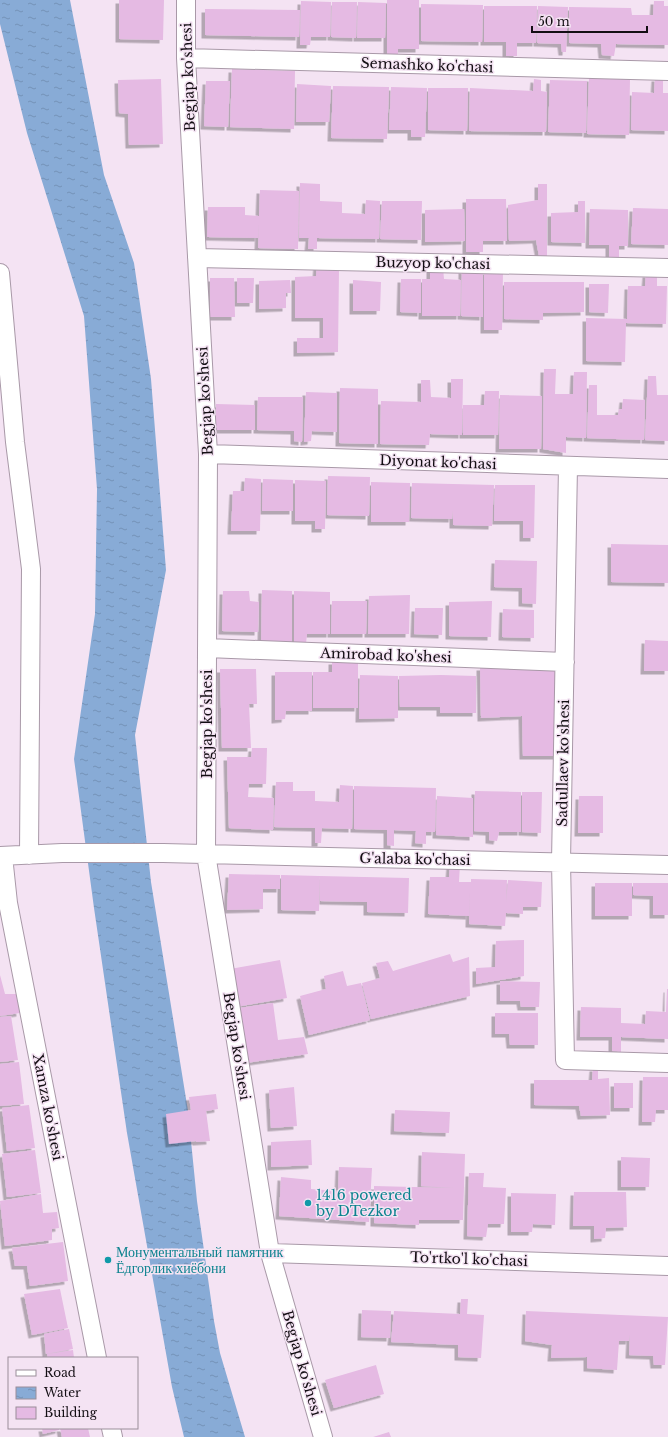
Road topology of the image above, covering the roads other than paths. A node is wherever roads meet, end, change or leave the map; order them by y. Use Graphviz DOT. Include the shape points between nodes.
graph roads {
  1 [pos="186,0"];
  2 [pos="186,58"];
  3 [pos="668,71"];
  4 [pos="197,258"];
  5 [pos="668,268"];
  6 [pos="0,273"];
  7 [pos="208,454"];
  8 [pos="568,466"];
  9 [pos="668,469"];
  10 [pos="207,648"];
  11 [pos="565,662"];
  12 [pos="206,854"];
  13 [pos="29,855"];
  14 [pos="1,856"];
  15 [pos="562,862"];
  16 [pos="668,865"];
  17 [pos="668,1063"];
  18 [pos="270,1253"];
  19 [pos="668,1266"];
  20 [pos="97,1357"];
  21 [pos="323,1437"];
  1 -- 2 [label="street, Begjap ko'shesi"];
  2 -- 3 [label="street, Semashko ko'chasi"];
  2 -- 4 [label="street, Begjap ko'shesi"];
  4 -- 5 [label="street, Buzyop ko'chasi"];
  4 -- 7 [label="street, Begjap ko'shesi"];
  6 -- 13 [label="street" via="15,442 31,569"];
  7 -- 8 [label="street, Diyonat ko'chasi"];
  7 -- 10 [label="street, Begjap ko'shesi"];
  8 -- 9 [label="street, Diyonat ko'chasi"];
  8 -- 11 [label="street, Sadullaev ko'shesi"];
  10 -- 11 [label="street, Amirobad ko'shesi"];
  10 -- 12 [label="street, Begjap ko'shesi"];
  11 -- 15 [label="street, Sadullaev ko'shesi"];
  12 -- 13 [label="street, G'alaba ko'chasi"];
  12 -- 15 [label="street, G'alaba ko'chasi"];
  12 -- 18 [label="street, Begjap ko'shesi"];
  13 -- 14 [label="street, G'alaba ko'chasi"];
  14 -- 20 [label="street, Xamza ko'shesi"];
  15 -- 16 [label="street, G'alaba ko'chasi"];
  15 -- 17 [label="street, Sadullaev ko'shesi" via="565,1060"];
  18 -- 19 [label="street, To'rtko'l ko'chasi"];
  18 -- 21 [label="street, Begjap ko'shesi"];
}
